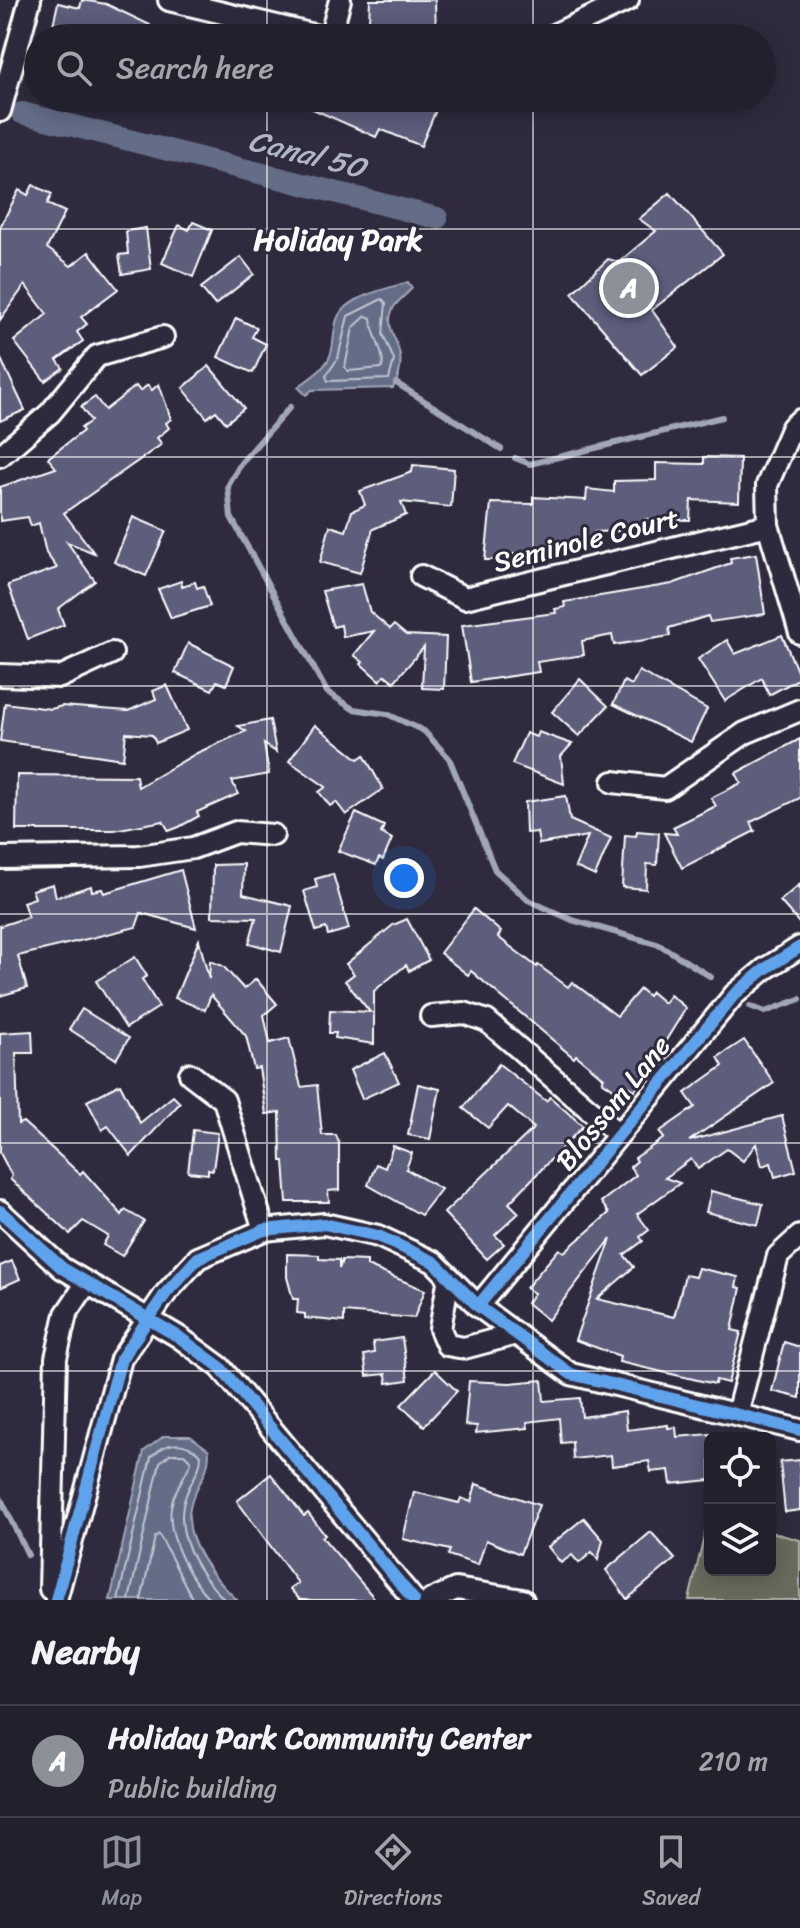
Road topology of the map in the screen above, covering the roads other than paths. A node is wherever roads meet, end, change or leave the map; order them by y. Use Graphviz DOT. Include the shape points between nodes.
graph roads {
  1 [pos="30,0"];
  2 [pos="169,0"];
  3 [pos="340,0"];
  4 [pos="628,0"];
  5 [pos="269,24"];
  6 [pos="332,24"];
  7 [pos="577,24"];
  8 [pos="0,111"];
  9 [pos="163,337"];
  10 [pos="800,420"];
  11 [pos="0,456"];
  12 [pos="768,525"];
  13 [pos="421,576"];
  14 [pos="800,633"];
  15 [pos="112,653"];
  16 [pos="0,675"];
  17 [pos="800,710"];
  18 [pos="613,782"];
  19 [pos="273,835"];
  20 [pos="0,858"];
  21 [pos="800,947"];
  22 [pos="431,1016"];
  23 [pos="190,1074"];
  24 [pos="618,1134"];
  25 [pos="0,1211"];
  26 [pos="264,1230"];
  27 [pos="800,1236"];
  28 [pos="449,1277"];
  29 [pos="86,1284"];
  30 [pos="478,1306"];
  31 [pos="147,1318"];
  32 [pos="516,1334"];
  33 [pos="737,1414"];
  34 [pos="800,1430"];
  35 [pos="53,1600"];
  36 [pos="414,1600"];
  37 [pos="431,1600"];
  38 [pos="523,1600"];
  1 -- 8 [label="street"];
  2 -- 5 [label="street"];
  3 -- 6 [label="street"];
  4 -- 7 [label="street"];
  9 -- 11 [label="street" via="97,356 50,413"];
  10 -- 12 [label="street" via="767,485"];
  12 -- 13 [label="street, Seminole Court" via="465,598"];
  12 -- 14 [label="street"];
  15 -- 16 [label="street" via="60,677"];
  17 -- 18 [label="street" via="745,733 665,788"];
  19 -- 20 [label="street" via="236,832 193,848 139,856"];
  21 -- 24 [label="street, Blossom Lane" via="734,995"];
  22 -- 24 [label="street" via="464,1013 487,1021"];
  23 -- 26 [label="street" via="224,1100"];
  24 -- 30 [label="street, Blossom Lane"];
  25 -- 29 [label="street"];
  26 -- 28 [label="street" via="324,1224 378,1236 434,1262"];
  26 -- 31 [label="street" via="198,1258"];
  27 -- 33 [label="street" via="778,1256"];
  28 -- 30 [label="street"];
  28 -- 32 [label="street" via="440,1329 447,1345 464,1348"];
  29 -- 31 [label="street"];
  29 -- 35 [label="street" via="66,1314 56,1358"];
  30 -- 32 [label="street"];
  31 -- 35 [label="street" via="121,1359"];
  31 -- 36 [label="street" via="220,1367"];
  32 -- 33 [label="street" via="571,1374"];
  33 -- 34 [label="street"];
  37 -- 38 [label="street" via="456,1589"];
}
